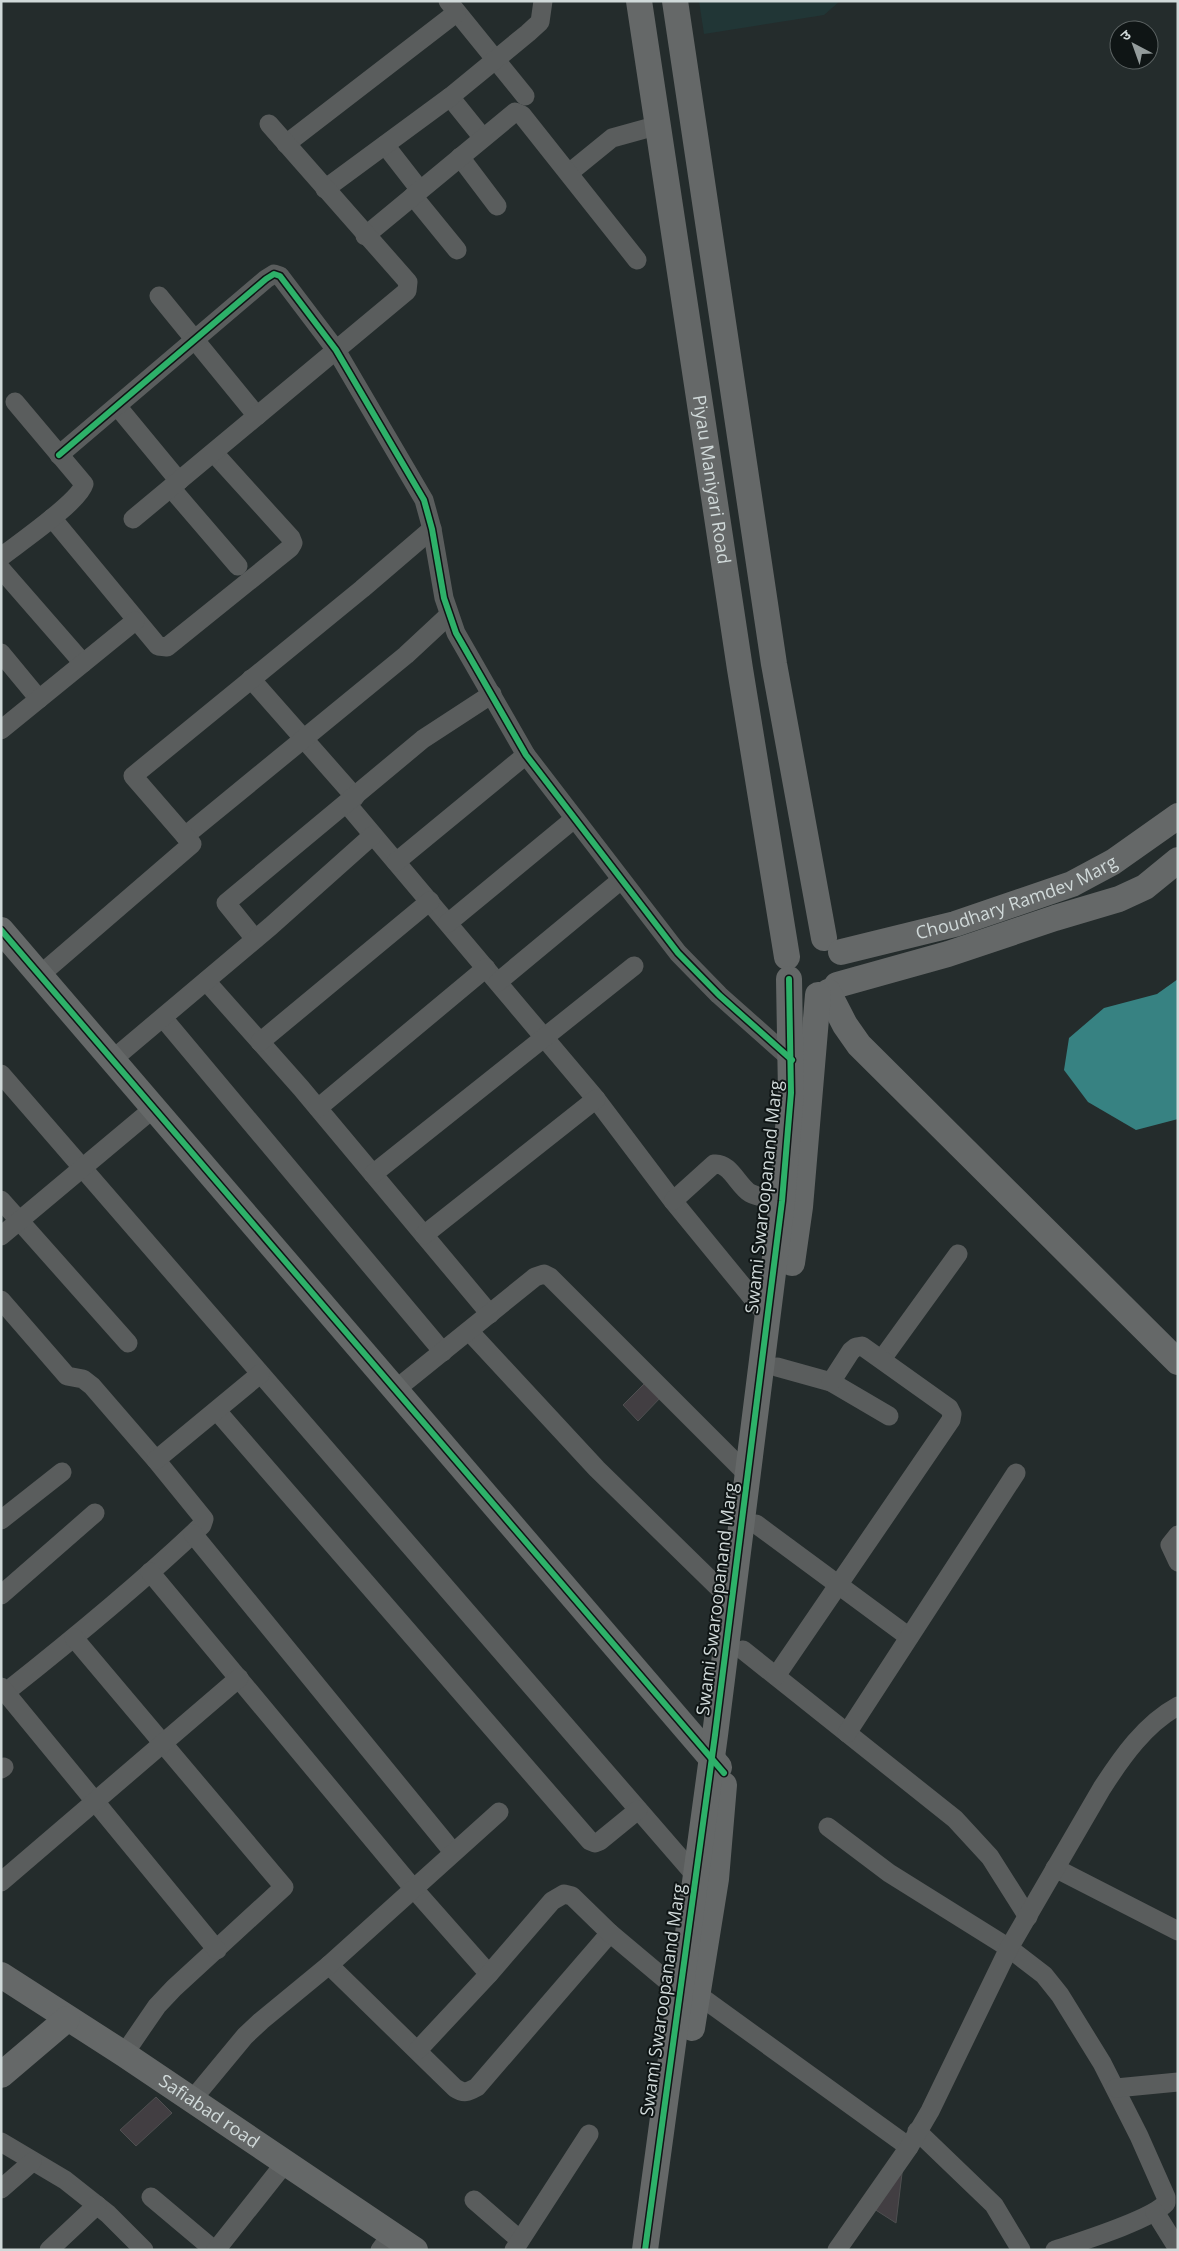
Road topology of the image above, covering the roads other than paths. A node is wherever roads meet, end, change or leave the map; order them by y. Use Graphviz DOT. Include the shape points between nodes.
graph roads {
  1 [pos="543,1"];
  2 [pos="639,1"];
  3 [pos="675,1"];
  4 [pos="452,7"];
  5 [pos="495,59"];
  6 [pos="525,96"];
  7 [pos="450,97"];
  8 [pos="690,102"];
  9 [pos="657,116"];
  10 [pos="269,124"];
  11 [pos="482,138"];
  12 [pos="286,144"];
  13 [pos="385,145"];
  14 [pos="460,157"];
  15 [pos="569,173"];
  16 [pos="326,189"];
  17 [pos="416,193"];
  18 [pos="498,206"];
  19 [pos="365,236"];
  20 [pos="457,250"];
  21 [pos="636,260"];
  22 [pos="159,296"];
  23 [pos="196,340"];
  24 [pos="336,350"];
  25 [pos="15,402"];
  26 [pos="117,406"];
  27 [pos="257,416"];
  28 [pos="214,453"];
  29 [pos="59,455"];
  30 [pos="175,485"];
  31 [pos="52,518"];
  32 [pos="133,520"];
  33 [pos="432,529"];
  34 [pos="1,557"];
  35 [pos="238,566"];
  36 [pos="1,569"];
  37 [pos="449,615"];
  38 [pos="135,621"];
  39 [pos="1,654"];
  40 [pos="83,663"];
  41 [pos="251,679"];
  42 [pos="492,694"];
  43 [pos="39,699"];
  44 [pos="1,730"];
  45 [pos="304,738"];
  46 [pos="526,755"];
  47 [pos="351,800"];
  48 [pos="1178,816"];
  49 [pos="574,819"];
  50 [pos="374,835"];
  51 [pos="185,836"];
  52 [pos="1178,860"];
  53 [pos="396,862"];
  54 [pos="621,880"];
  55 [pos="430,901"];
  56 [pos="448,923"];
  57 [pos="1,930"];
  58 [pos="255,940"];
  59 [pos="833,945"];
  60 [pos="634,966"];
  61 [pos="788,968"];
  62 [pos="40,975"];
  63 [pos="492,975"];
  64 [pos="206,981"];
  65 [pos="828,990"];
  66 [pos="163,1018"];
  67 [pos="544,1037"];
  68 [pos="260,1042"];
  69 [pos="112,1060"];
  70 [pos="792,1060"];
  71 [pos="1,1074"];
  72 [pos="596,1099"];
  73 [pos="154,1108"];
  74 [pos="318,1108"];
  75 [pos="82,1168"];
  76 [pos="373,1174"];
  77 [pos="1,1200"];
  78 [pos="674,1201"];
  79 [pos="782,1201"];
  80 [pos="20,1221"];
  81 [pos="424,1235"];
  82 [pos="1,1236"];
  83 [pos="958,1254"];
  84 [pos="1,1300"];
  85 [pos="490,1314"];
  86 [pos="768,1317"];
  87 [pos="468,1331"];
  88 [pos="128,1343"];
  89 [pos="443,1352"];
  90 [pos="882,1359"];
  91 [pos="1178,1362"];
  92 [pos="777,1367"];
  93 [pos="260,1374"];
  94 [pos="831,1382"];
  95 [pos="395,1390"];
  96 [pos="217,1411"];
  97 [pos="889,1416"];
  98 [pos="156,1460"];
  99 [pos="62,1472"];
  100 [pos="1016,1473"];
  101 [pos="748,1475"];
  102 [pos="95,1514"];
  103 [pos="1,1520"];
  104 [pos="756,1524"];
  105 [pos="193,1534"];
  106 [pos="1178,1535"];
  107 [pos="1178,1562"];
  108 [pos="150,1572"];
  109 [pos="840,1584"];
  110 [pos="1,1595"];
  111 [pos="731,1600"];
  112 [pos="909,1637"];
  113 [pos="74,1638"];
  114 [pos="743,1650"];
  115 [pos="776,1676"];
  116 [pos="239,1678"];
  117 [pos="4,1690"];
  118 [pos="1178,1706"];
  119 [pos="847,1733"];
  120 [pos="164,1744"];
  121 [pos="718,1766"];
  122 [pos="95,1802"];
  123 [pos="638,1810"];
  124 [pos="499,1812"];
  125 [pos="828,1828"];
  126 [pos="453,1852"];
  127 [pos="1055,1868"];
  128 [pos="695,1875"];
  129 [pos="1,1882"];
  130 [pos="413,1888"];
  131 [pos="1028,1916"];
  132 [pos="1178,1931"];
  133 [pos="610,1933"];
  134 [pos="1008,1948"];
  135 [pos="217,1950"];
  136 [pos="329,1965"];
  137 [pos="489,1974"];
  138 [pos="3,1980"];
  139 [pos="688,1992"];
  140 [pos="67,2019"];
  141 [pos="418,2050"];
  142 [pos="124,2054"];
  143 [pos="1,2075"];
  144 [pos="1178,2082"];
  145 [pos="1116,2088"];
  146 [pos="192,2100"];
  147 [pos="589,2134"];
  148 [pos="913,2139"];
  149 [pos="1,2142"];
  150 [pos="32,2162"];
  151 [pos="285,2163"];
  152 [pos="1,2189"];
  153 [pos="151,2197"];
  154 [pos="474,2200"];
  155 [pos="97,2205"];
  156 [pos="1155,2212"];
  157 [pos="386,2242"];
  158 [pos="1095,2244"];
  159 [pos="517,2245"];
  160 [pos="60,2246"];
  161 [pos="1178,2249"];
  162 [pos="144,2250"];
  163 [pos="215,2250"];
  164 [pos="415,2250"];
  165 [pos="645,2250"];
  166 [pos="662,2250"];
  167 [pos="837,2250"];
  168 [pos="1021,2250"];
  169 [pos="1055,2250"];
  1 -- 5 [label="street" via="540,22"];
  2 -- 9 [label="street, Piyau Maniyari Road"];
  3 -- 8 [label="street, Piyau Maniyari Road"];
  4 -- 5 [label="street"];
  4 -- 12 [label="street"];
  5 -- 6 [label="street"];
  5 -- 7 [label="street"];
  7 -- 11 [label="street"];
  7 -- 13 [label="street"];
  8 -- 9 [label="street"];
  8 -- 59 [label="street, Piyau Maniyari Road" via="774,664"];
  9 -- 15 [label="street" via="612,138"];
  9 -- 61 [label="street, Piyau Maniyari Road"];
  10 -- 12 [label="street"];
  11 -- 14 [label="street"];
  11 -- 15 [label="street" via="512,114 519,113"];
  12 -- 16 [label="street"];
  13 -- 16 [label="street"];
  13 -- 17 [label="street"];
  14 -- 17 [label="street"];
  14 -- 18 [label="street"];
  15 -- 21 [label="street"];
  16 -- 19 [label="street"];
  17 -- 19 [label="street"];
  17 -- 20 [label="street"];
  19 -- 24 [label="street" via="409,286"];
  22 -- 23 [label="street"];
  23 -- 24 [label="street" via="274,274 280,276"];
  23 -- 26 [label="street"];
  23 -- 27 [label="street"];
  24 -- 27 [label="street"];
  24 -- 33 [label="street" via="424,500"];
  25 -- 29 [label="street"];
  26 -- 29 [label="street"];
  26 -- 30 [label="street"];
  27 -- 28 [label="street"];
  28 -- 30 [label="street"];
  28 -- 38 [label="street" via="293,543 167,647 158,646"];
  29 -- 31 [label="street" via="84,484 79,493"];
  30 -- 32 [label="street"];
  30 -- 35 [label="street"];
  31 -- 34 [label="street"];
  31 -- 38 [label="street"];
  33 -- 37 [label="street"];
  33 -- 41 [label="street"];
  36 -- 40 [label="street"];
  37 -- 42 [label="street"];
  37 -- 45 [label="street" via="406,655"];
  38 -- 40 [label="street"];
  39 -- 43 [label="street"];
  40 -- 43 [label="street"];
  41 -- 45 [label="street"];
  41 -- 51 [label="street" via="133,776"];
  42 -- 46 [label="street"];
  42 -- 47 [label="street" via="423,739"];
  43 -- 44 [label="street"];
  45 -- 47 [label="street"];
  45 -- 51 [label="street"];
  46 -- 49 [label="street"];
  46 -- 53 [label="street"];
  47 -- 50 [label="street"];
  47 -- 58 [label="street" via="226,903"];
  48 -- 59 [label="street, Choudhary Ramdev Marg" via="1114,862 1072,884 955,924"];
  49 -- 54 [label="street"];
  49 -- 56 [label="street"];
  50 -- 53 [label="street"];
  50 -- 58 [label="street"];
  51 -- 62 [label="street" via="192,844"];
  52 -- 65 [label="street, Choudhary Ramdev Marg" via="1145,886 1119,899"];
  53 -- 55 [label="street"];
  54 -- 63 [label="street"];
  54 -- 70 [label="street" via="693,970"];
  55 -- 56 [label="street"];
  55 -- 68 [label="street"];
  56 -- 63 [label="street"];
  57 -- 62 [label="street"];
  58 -- 64 [label="street"];
  59 -- 61 [label="street" via="813,936 802,940 793,947"];
  59 -- 65 [label="street" via="844,963 843,974"];
  60 -- 67 [label="street"];
  61 -- 65 [label="street" via="796,988 806,994"];
  61 -- 70 [label="street, Swami Swaroopanand Marg"];
  62 -- 69 [label="street"];
  63 -- 67 [label="street"];
  63 -- 74 [label="street"];
  64 -- 66 [label="street"];
  64 -- 68 [label="street"];
  65 -- 91 [label="street" via="859,1045"];
  65 -- 92 [label="street, Swami Swaroopanand Marg"];
  66 -- 69 [label="street"];
  66 -- 89 [label="street"];
  67 -- 72 [label="street"];
  67 -- 76 [label="street"];
  68 -- 74 [label="street"];
  69 -- 73 [label="street"];
  70 -- 79 [label="street, Swami Swaroopanand Marg"];
  71 -- 75 [label="street"];
  72 -- 78 [label="street"];
  72 -- 81 [label="street"];
  73 -- 75 [label="street"];
  73 -- 95 [label="street"];
  74 -- 76 [label="street"];
  75 -- 80 [label="street"];
  75 -- 93 [label="street"];
  76 -- 81 [label="street"];
  77 -- 80 [label="street"];
  78 -- 79 [label="street" via="714,1164 725,1167 752,1194"];
  78 -- 86 [label="street"];
  79 -- 86 [label="street, Swami Swaroopanand Marg"];
  80 -- 82 [label="street"];
  80 -- 88 [label="street"];
  81 -- 85 [label="street"];
  83 -- 90 [label="street"];
  84 -- 98 [label="street" via="62,1370 92,1386"];
  85 -- 87 [label="street"];
  85 -- 101 [label="street" via="535,1277 544,1274 550,1277"];
  86 -- 101 [label="street, Swami Swaroopanand Marg"];
  87 -- 89 [label="street"];
  87 -- 111 [label="street" via="597,1469"];
  89 -- 95 [label="street"];
  90 -- 94 [label="street" via="862,1346 856,1347"];
  90 -- 109 [label="street" via="949,1408 951,1420"];
  92 -- 94 [label="street"];
  92 -- 104 [label="street, Swami Swaroopanand Marg"];
  93 -- 96 [label="street"];
  93 -- 123 [label="street"];
  94 -- 97 [label="street"];
  95 -- 121 [label="street"];
  96 -- 98 [label="street"];
  96 -- 123 [label="street" via="590,1841 600,1841"];
  98 -- 105 [label="street" via="204,1519"];
  99 -- 103 [label="street"];
  100 -- 112 [label="street"];
  101 -- 111 [label="street, Swami Swaroopanand Marg"];
  102 -- 110 [label="street"];
  104 -- 109 [label="street"];
  104 -- 114 [label="street, Swami Swaroopanand Marg"];
  105 -- 108 [label="street"];
  105 -- 126 [label="street"];
  106 -- 107 [label="street" via="1170,1545"];
  108 -- 113 [label="street"];
  108 -- 116 [label="street"];
  109 -- 112 [label="street"];
  109 -- 115 [label="street"];
  111 -- 121 [label="street, Swami Swaroopanand Marg"];
  112 -- 119 [label="street"];
  113 -- 117 [label="street"];
  113 -- 120 [label="street"];
  114 -- 115 [label="street"];
  114 -- 121 [label="street, Swami Swaroopanand Marg"];
  115 -- 119 [label="street"];
  116 -- 120 [label="street"];
  116 -- 130 [label="street"];
  117 -- 122 [label="street"];
  118 -- 127 [label="street" via="1154,1723 1117,1765"];
  119 -- 131 [label="street" via="968,1831"];
  120 -- 122 [label="street"];
  120 -- 135 [label="street" via="284,1887"];
  121 -- 128 [label="street, Swami Swaroopanand Marg"];
  121 -- 139 [label="street, Swami Swaroopanand Marg" via="716,1879"];
  122 -- 129 [label="street"];
  122 -- 135 [label="street"];
  123 -- 128 [label="street"];
  124 -- 126 [label="street"];
  125 -- 134 [label="street" via="889,1872"];
  126 -- 130 [label="street"];
  127 -- 131 [label="street"];
  127 -- 132 [label="street"];
  128 -- 139 [label="street, Swami Swaroopanand Marg"];
  130 -- 136 [label="street"];
  130 -- 137 [label="street"];
  131 -- 134 [label="street"];
  133 -- 137 [label="street" via="572,1896 564,1894 552,1901"];
  133 -- 139 [label="street"];
  133 -- 141 [label="street" via="477,2087 462,2092"];
  134 -- 145 [label="street" via="1044,1975 1060,1995"];
  134 -- 148 [label="street" via="930,2111"];
  135 -- 142 [label="street" via="157,2006"];
  136 -- 141 [label="street"];
  136 -- 146 [label="street" via="245,2036"];
  137 -- 141 [label="street"];
  138 -- 140 [label="street, Safiabad road"];
  139 -- 148 [label="street"];
  139 -- 165 [label="street, Swami Swaroopanand Marg"];
  139 -- 166 [label="street, Swami Swaroopanand Marg"];
  140 -- 142 [label="street, Safiabad road"];
  140 -- 143 [label="street"];
  142 -- 146 [label="street, Safiabad road"];
  144 -- 145 [label="street"];
  145 -- 156 [label="street" via="1166,2197 1166,2203"];
  146 -- 151 [label="street, Safiabad road"];
  147 -- 159 [label="street"];
  148 -- 167 [label="street"];
  148 -- 168 [label="street" via="994,2205"];
  149 -- 150 [label="street"];
  150 -- 152 [label="street"];
  150 -- 155 [label="street" via="65,2180"];
  151 -- 157 [label="street, Safiabad road"];
  151 -- 163 [label="street"];
  153 -- 163 [label="street"];
  154 -- 159 [label="street"];
  155 -- 160 [label="street"];
  155 -- 162 [label="street"];
  156 -- 158 [label="street"];
  156 -- 161 [label="street"];
  157 -- 164 [label="street, Safiabad road"];
  158 -- 169 [label="street"];
}
